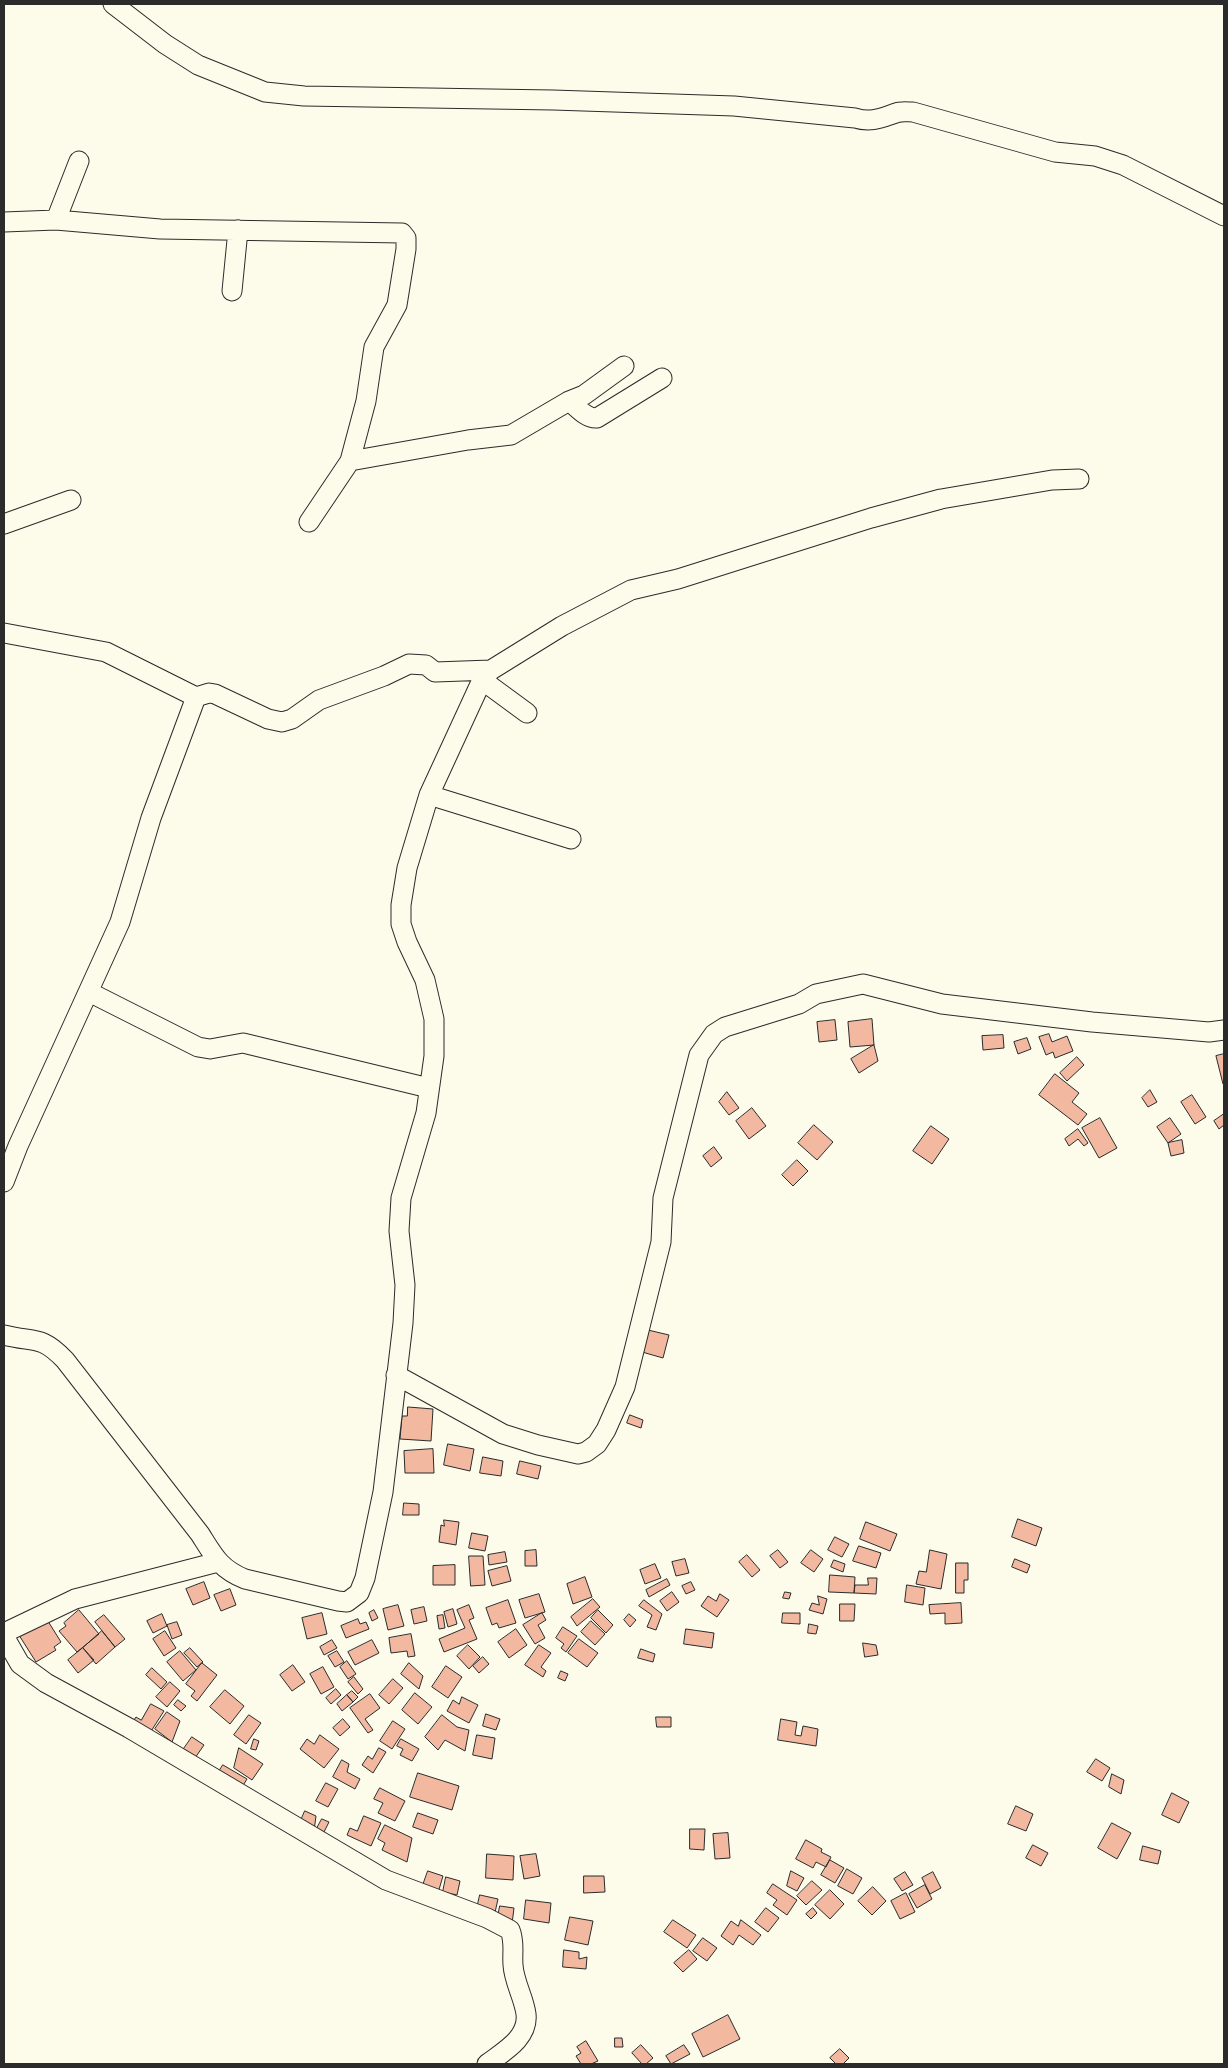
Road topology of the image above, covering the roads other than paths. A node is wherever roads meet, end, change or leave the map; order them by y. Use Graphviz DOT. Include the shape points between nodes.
graph roads {
  1 [pos="113,4"];
  2 [pos="79,161"];
  3 [pos="1224,216"];
  4 [pos="56,220"];
  5 [pos="4,222"];
  6 [pos="238,230"];
  7 [pos="232,292"];
  8 [pos="624,366"];
  9 [pos="662,378"];
  10 [pos="569,400"];
  11 [pos="350,461"];
  12 [pos="1079,479"];
  13 [pos="72,500"];
  14 [pos="309,522"];
  15 [pos="4,524"];
  16 [pos="4,634"];
  17 [pos="487,675"];
  18 [pos="196,697"];
  19 [pos="527,713"];
  20 [pos="429,795"];
  21 [pos="571,838"];
  22 [pos="89,992"];
  23 [pos="1224,1030"];
  24 [pos="429,1088"];
  25 [pos="4,1182"];
  26 [pos="4,1335"];
  27 [pos="396,1375"];
  28 [pos="218,1562"];
  29 [pos="4,1635"];
  30 [pos="487,2064"];
  1 -- 3 [label="street" via="198,65 265,92 304,96 734,106 856,118 866,122 897,112 913,112 1055,152 1095,156 1123,165"];
  2 -- 4 [label="street"];
  4 -- 5 [label="street"];
  4 -- 6 [label="street"];
  6 -- 7 [label="street"];
  6 -- 11 [label="street" via="402,233 406,238 397,304 374,346 366,401"];
  8 -- 10 [label="street" via="584,395"];
  9 -- 10 [label="street" via="597,418 587,416"];
  10 -- 11 [label="street" via="511,435"];
  11 -- 14 [label="street"];
  12 -- 17 [label="street" via="1052,480 941,500 871,518 678,579 631,590 562,626"];
  13 -- 15 [label="street"];
  16 -- 18 [label="street" via="106,652"];
  17 -- 18 [label="street" via="435,672 426,665 410,664 319,700 292,719 282,722 268,719 215,694"];
  17 -- 19 [label="street"];
  17 -- 20 [label="street"];
  18 -- 22 [label="street" via="150,818 120,922"];
  20 -- 21 [label="street"];
  20 -- 24 [label="street" via="407,868 401,905 401,924 425,980 434,1019 434,1056"];
  22 -- 24 [label="street" via="198,1047 243,1043"];
  22 -- 25 [label="street"];
  23 -- 27 [label="street" via="1209,1032 1092,1022 942,1004 863,984 816,994 799,1004 725,1027 714,1034 699,1054 663,1198 661,1242 630,1370 625,1388 597,1444 578,1454 503,1434"];
  24 -- 27 [label="street" via="426,1113 401,1198 399,1231 405,1285"];
  26 -- 28 [label="street" via="32,1338 52,1346 200,1534"];
  27 -- 28 [label="street" via="383,1492 359,1593 347,1602 338,1601 245,1580"];
  28 -- 29 [label="street" via="75,1599"];
  29 -- 30 [label="street" via="20,1664 46,1683 129,1728 386,1880 487,1918 510,1930 514,1946 513,1965 526,2014 525,2028 506,2050"];
}
